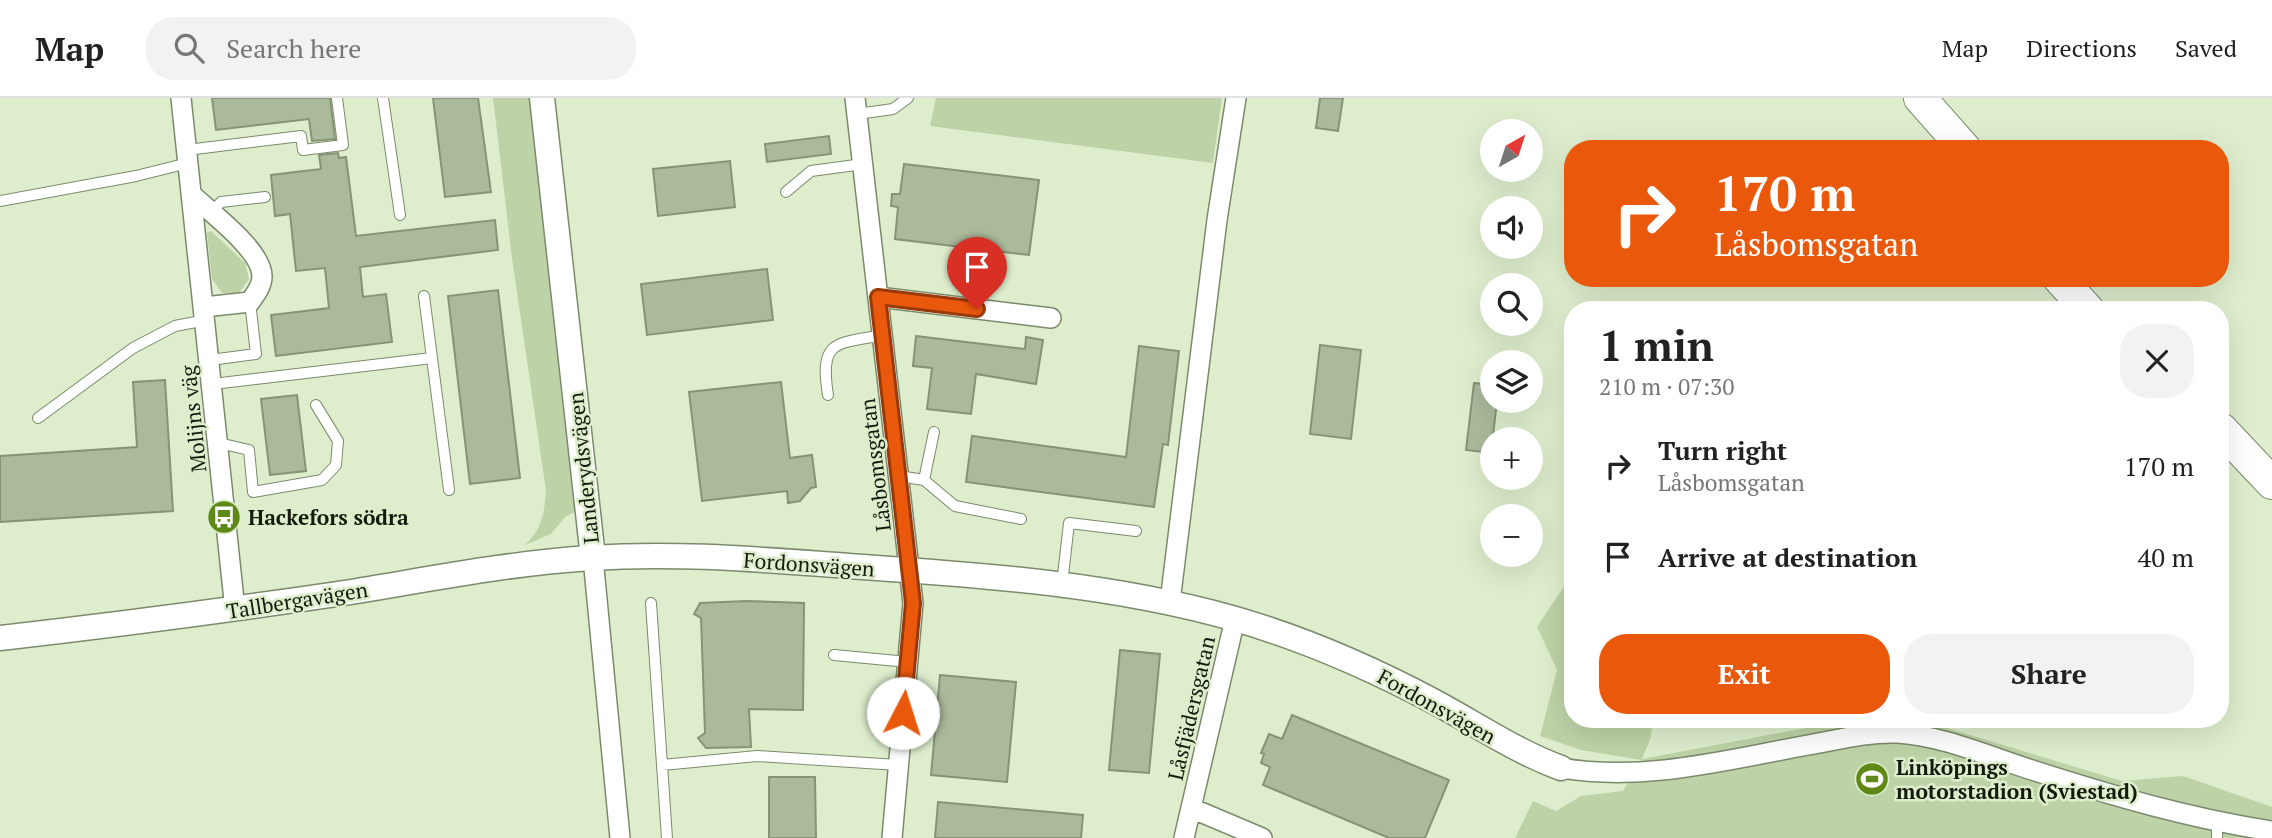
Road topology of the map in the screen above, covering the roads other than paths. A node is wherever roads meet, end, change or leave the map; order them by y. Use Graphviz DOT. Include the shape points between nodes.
graph roads {
  1 [pos="181,98"];
  2 [pos="337,98"];
  3 [pos="383,98"];
  4 [pos="542,98"];
  5 [pos="908,98"];
  6 [pos="1236,98"];
  7 [pos="1898,98"];
  8 [pos="1920,98"];
  9 [pos="856,106"];
  10 [pos="1935,140"];
  11 [pos="1957,140"];
  12 [pos="188,157"];
  13 [pos="863,164"];
  14 [pos="786,192"];
  15 [pos="192,195"];
  16 [pos="265,197"];
  17 [pos="0,201"];
  18 [pos="211,213"];
  19 [pos="400,215"];
  20 [pos="2067,287"];
  21 [pos="2090,287"];
  22 [pos="424,296"];
  23 [pos="878,297"];
  24 [pos="2080,301"];
  25 [pos="2102,301"];
  26 [pos="250,302"];
  27 [pos="205,314"];
  28 [pos="1051,317"];
  29 [pos="883,335"];
  30 [pos="432,358"];
  31 [pos="210,360"];
  32 [pos="213,384"];
  33 [pos="828,395"];
  34 [pos="316,405"];
  35 [pos="38,418"];
  36 [pos="934,432"];
  37 [pos="2229,437"];
  38 [pos="219,443"];
  39 [pos="2229,461"];
  40 [pos="899,476"];
  41 [pos="924,480"];
  42 [pos="2272,483"];
  43 [pos="449,490"];
  44 [pos="2272,506"];
  45 [pos="1021,519"];
  46 [pos="1136,531"];
  47 [pos="593,558"];
  48 [pos="910,570"];
  49 [pos="1062,584"];
  50 [pos="1170,602"];
  51 [pos="651,603"];
  52 [pos="235,610"];
  53 [pos="1235,619"];
  54 [pos="0,638"];
  55 [pos="834,655"];
  56 [pos="908,662"];
  57 [pos="662,765"];
  58 [pos="898,765"];
  59 [pos="1561,768"];
  60 [pos="1191,808"];
  61 [pos="2217,830"];
  62 [pos="2272,831"];
  63 [pos="621,838"];
  64 [pos="667,838"];
  65 [pos="892,838"];
  66 [pos="1184,838"];
  67 [pos="1262,838"];
  1 -- 12 [label="street, Molijns väg"];
  2 -- 12 [label="lane" via="343,145 303,150 301,136"];
  3 -- 19 [label="lane"];
  4 -- 47 [label="street, Landerydsvägen"];
  5 -- 9 [label="lane" via="893,109"];
  6 -- 50 [label="street"];
  7 -- 10 [label="main road"];
  8 -- 11 [label="main road"];
  9 -- 13 [label="street, Låsbomsgatan"];
  12 -- 15 [label="street, Molijns väg"];
  12 -- 17 [label="lane" via="136,176"];
  13 -- 14 [label="lane" via="811,171"];
  13 -- 23 [label="street, Låsbomsgatan"];
  15 -- 18 [label="street"];
  15 -- 27 [label="street, Molijns väg"];
  16 -- 18 [label="lane" via="221,202"];
  18 -- 26 [label="street" via="261,266 262,280"];
  20 -- 24 [label="main road"];
  21 -- 25 [label="main road"];
  22 -- 30 [label="lane"];
  23 -- 28 [label="street"];
  23 -- 29 [label="street, Låsbomsgatan"];
  26 -- 27 [label="street"];
  26 -- 31 [label="lane" via="256,354"];
  27 -- 31 [label="street, Molijns väg"];
  27 -- 35 [label="lane" via="133,348"];
  29 -- 33 [label="lane" via="837,344 824,369"];
  29 -- 40 [label="street, Låsbomsgatan"];
  30 -- 32 [label="lane"];
  30 -- 43 [label="lane"];
  31 -- 32 [label="street, Molijns väg"];
  32 -- 38 [label="street, Molijns väg"];
  34 -- 38 [label="lane" via="338,441 336,465 322,480 253,492 249,450"];
  36 -- 41 [label="lane"];
  37 -- 42 [label="main road"];
  38 -- 52 [label="street, Molijns väg"];
  39 -- 44 [label="main road"];
  40 -- 41 [label="lane"];
  40 -- 48 [label="street, Låsbomsgatan"];
  41 -- 45 [label="lane" via="955,506"];
  46 -- 49 [label="lane" via="1069,523"];
  47 -- 48 [label="street, Fordonsvägen" via="755,560"];
  47 -- 52 [label="street, Tallbergavägen"];
  47 -- 63 [label="street, Landerydsvägen"];
  48 -- 49 [label="street, Fordonsvägen"];
  48 -- 56 [label="street, Låsbomsgatan" via="913,603"];
  49 -- 50 [label="street, Fordonsvägen"];
  50 -- 53 [label="street, Fordonsvägen"];
  51 -- 57 [label="lane"];
  52 -- 54 [label="street, Tallbergavägen"];
  53 -- 59 [label="street, Fordonsvägen" via="1314,645 1381,674 1506,745"];
  53 -- 60 [label="street, Låsfjädersgatan"];
  55 -- 56 [label="lane"];
  56 -- 58 [label="street, Låsbomsgatan"];
  57 -- 58 [label="lane" via="757,756"];
  57 -- 64 [label="lane"];
  58 -- 65 [label="street, Låsbomsgatan"];
  59 -- 61 [label="street, Fordonsvägen" via="1624,774 1674,770 1865,734 1898,733 1926,737"];
  60 -- 66 [label="street, Låsfjädersgatan"];
  60 -- 67 [label="street, Låsfjädersgatan"];
  61 -- 62 [label="street, Fordonsvägen"];
}
